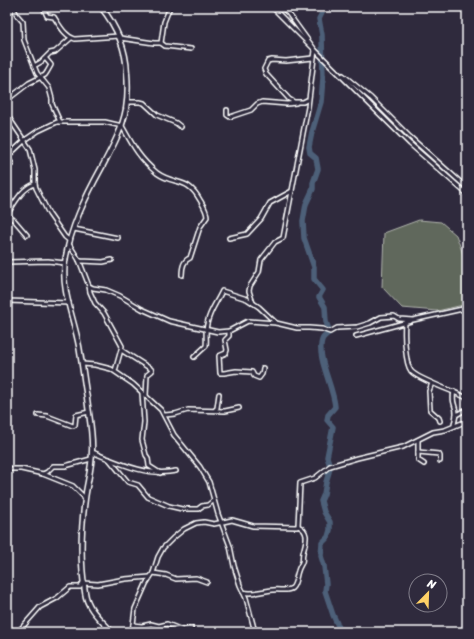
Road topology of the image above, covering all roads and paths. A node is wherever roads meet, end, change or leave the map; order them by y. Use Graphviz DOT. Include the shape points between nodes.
graph roads {
  1 [pos="13,7"];
  2 [pos="43,7"];
  3 [pos="109,7"];
  4 [pos="170,7"];
  5 [pos="272,7"];
  6 [pos="281,7"];
  7 [pos="102,9"];
  8 [pos="120,37"];
  9 [pos="71,38"];
  10 [pos="161,43"];
  11 [pos="190,49"];
  12 [pos="314,50"];
  13 [pos="46,58"];
  14 [pos="313,58"];
  15 [pos="329,63"];
  16 [pos="34,66"];
  17 [pos="41,77"];
  18 [pos="308,98"];
  19 [pos="7,100"];
  20 [pos="127,102"];
  21 [pos="298,102"];
  22 [pos="227,110"];
  23 [pos="7,115"];
  24 [pos="60,122"];
  25 [pos="122,126"];
  26 [pos="181,127"];
  27 [pos="24,140"];
  28 [pos="12,164"];
  29 [pos="35,184"];
  30 [pos="467,188"];
  31 [pos="292,191"];
  32 [pos="467,194"];
  33 [pos="74,229"];
  34 [pos="26,235"];
  35 [pos="118,238"];
  36 [pos="229,238"];
  37 [pos="69,242"];
  38 [pos="79,260"];
  39 [pos="112,260"];
  40 [pos="7,262"];
  41 [pos="65,263"];
  42 [pos="182,275"];
  43 [pos="89,286"];
  44 [pos="7,301"];
  45 [pos="69,303"];
  46 [pos="253,303"];
  47 [pos="467,308"];
  48 [pos="413,320"];
  49 [pos="405,322"];
  50 [pos="276,323"];
  51 [pos="206,330"];
  52 [pos="229,331"];
  53 [pos="356,336"];
  54 [pos="121,350"];
  55 [pos="194,358"];
  56 [pos="82,364"];
  57 [pos="262,368"];
  58 [pos="115,371"];
  59 [pos="432,383"];
  60 [pos="454,391"];
  61 [pos="142,393"];
  62 [pos="219,394"];
  63 [pos="146,396"];
  64 [pos="467,398"];
  65 [pos="239,408"];
  66 [pos="467,409"];
  67 [pos="215,410"];
  68 [pos="89,412"];
  69 [pos="38,415"];
  70 [pos="165,415"];
  71 [pos="456,415"];
  72 [pos="440,421"];
  73 [pos="467,422"];
  74 [pos="454,426"];
  75 [pos="418,440"];
  76 [pos="92,452"];
  77 [pos="418,452"];
  78 [pos="92,459"];
  79 [pos="109,459"];
  80 [pos="440,462"];
  81 [pos="424,464"];
  82 [pos="7,469"];
  83 [pos="176,471"];
  84 [pos="160,473"];
  85 [pos="43,474"];
  86 [pos="85,498"];
  87 [pos="214,500"];
  88 [pos="221,523"];
  89 [pos="298,526"];
  90 [pos="153,573"];
  91 [pos="150,577"];
  92 [pos="207,582"];
  93 [pos="83,583"];
  94 [pos="243,592"];
  95 [pos="133,625"];
  96 [pos="191,628"];
  97 [pos="18,632"];
  98 [pos="112,632"];
  99 [pos="132,632"];
  100 [pos="254,632"];
  1 -- 16 [label="street" via="23,22 24,40"];
  2 -- 9 [label="street" via="47,16 54,17"];
  3 -- 7 [label="street"];
  4 -- 10 [label="street" via="164,22"];
  5 -- 12 [label="street"];
  6 -- 12 [label="street"];
  7 -- 8 [label="street"];
  8 -- 9 [label="street"];
  8 -- 10 [label="street"];
  8 -- 20 [label="street" via="126,58"];
  9 -- 13 [label="street"];
  10 -- 11 [label="street" via="165,46"];
  12 -- 14 [label="street"];
  12 -- 15 [label="street"];
  13 -- 16 [label="street"];
  13 -- 17 [label="street" via="51,65"];
  14 -- 18 [label="street"];
  14 -- 21 [label="street" via="272,60 268,61 264,69 285,96"];
  15 -- 30 [label="street" via="371,98"];
  15 -- 32 [label="street" via="410,144"];
  16 -- 17 [label="street"];
  17 -- 19 [label="street"];
  17 -- 24 [label="street" via="50,88 52,104"];
  18 -- 21 [label="street"];
  18 -- 31 [label="street"];
  20 -- 25 [label="street"];
  20 -- 26 [label="street" via="144,103 157,115"];
  21 -- 22 [label="street" via="262,102 251,110 230,117"];
  23 -- 27 [label="street"];
  24 -- 25 [label="street" via="105,122"];
  24 -- 27 [label="street"];
  25 -- 33 [label="street"];
  25 -- 42 [label="street" via="137,154 148,165 165,178 191,186 204,206 207,217 200,226"];
  27 -- 28 [label="street" via="7,158"];
  27 -- 29 [label="street" via="30,149 36,170"];
  29 -- 34 [label="street" via="25,190 8,213"];
  29 -- 37 [label="street" via="49,214"];
  31 -- 36 [label="street" via="270,203 247,234"];
  31 -- 46 [label="street" via="283,238 275,242 263,256 259,272 250,286"];
  33 -- 35 [label="street"];
  33 -- 37 [label="street"];
  37 -- 38 [label="street"];
  37 -- 41 [label="street"];
  38 -- 39 [label="street"];
  38 -- 43 [label="street"];
  40 -- 41 [label="street"];
  41 -- 45 [label="street"];
  43 -- 51 [label="street" via="120,296 169,321"];
  43 -- 54 [label="street" via="95,303 104,313 119,340"];
  44 -- 45 [label="street"];
  45 -- 56 [label="street"];
  46 -- 50 [label="street"];
  46 -- 51 [label="street" via="222,291 214,303"];
  47 -- 48 [label="street"];
  48 -- 49 [label="street"];
  48 -- 50 [label="street" via="394,316 382,317 357,327 337,328 330,332"];
  49 -- 53 [label="street"];
  49 -- 59 [label="street" via="404,338 410,370"];
  50 -- 52 [label="street" via="248,321"];
  51 -- 52 [label="street"];
  51 -- 55 [label="street" via="206,346"];
  52 -- 57 [label="street" via="229,336 225,340 226,353 219,356 220,373 252,372 259,378"];
  54 -- 58 [label="street"];
  54 -- 63 [label="street" via="151,369 147,375"];
  56 -- 58 [label="street"];
  56 -- 68 [label="street"];
  58 -- 61 [label="street"];
  59 -- 60 [label="street"];
  59 -- 72 [label="street" via="429,390 430,410"];
  60 -- 64 [label="street"];
  60 -- 71 [label="street" via="452,402"];
  61 -- 63 [label="street"];
  61 -- 84 [label="street" via="142,440 149,466"];
  62 -- 67 [label="street"];
  63 -- 70 [label="street"];
  65 -- 67 [label="street"];
  66 -- 71 [label="street"];
  67 -- 70 [label="street" via="188,410"];
  68 -- 69 [label="street" via="76,415 74,426"];
  68 -- 76 [label="street"];
  70 -- 87 [label="street" via="174,435 209,482"];
  71 -- 74 [label="street"];
  73 -- 74 [label="street"];
  74 -- 75 [label="street" via="433,432"];
  75 -- 77 [label="street"];
  75 -- 89 [label="street" via="403,447 330,466 315,478 300,483"];
  76 -- 78 [label="street"];
  76 -- 79 [label="street"];
  77 -- 80 [label="street" via="439,454"];
  77 -- 81 [label="street" via="418,460"];
  78 -- 85 [label="street" via="65,466 53,466"];
  78 -- 86 [label="street"];
  79 -- 84 [label="street" via="132,468"];
  79 -- 87 [label="street" via="128,482 142,488 148,497 169,506 198,509"];
  82 -- 85 [label="street"];
  83 -- 84 [label="street"];
  85 -- 86 [label="street" via="73,486"];
  86 -- 93 [label="street"];
  87 -- 88 [label="street"];
  88 -- 89 [label="street" via="232,520 253,526"];
  88 -- 90 [label="street" via="196,523 181,531 163,548"];
  88 -- 94 [label="street"];
  89 -- 94 [label="street" via="302,527 307,538 302,562 291,589 248,594"];
  90 -- 91 [label="street"];
  90 -- 92 [label="street" via="166,574 176,579 196,578"];
  91 -- 93 [label="street"];
  91 -- 95 [label="street" via="136,609"];
  93 -- 97 [label="street" via="80,587 70,587 40,607"];
  93 -- 98 [label="street" via="88,604"];
  94 -- 100 [label="street"];
  95 -- 96 [label="street" via="167,624 182,630"];
  95 -- 99 [label="street"];
}
